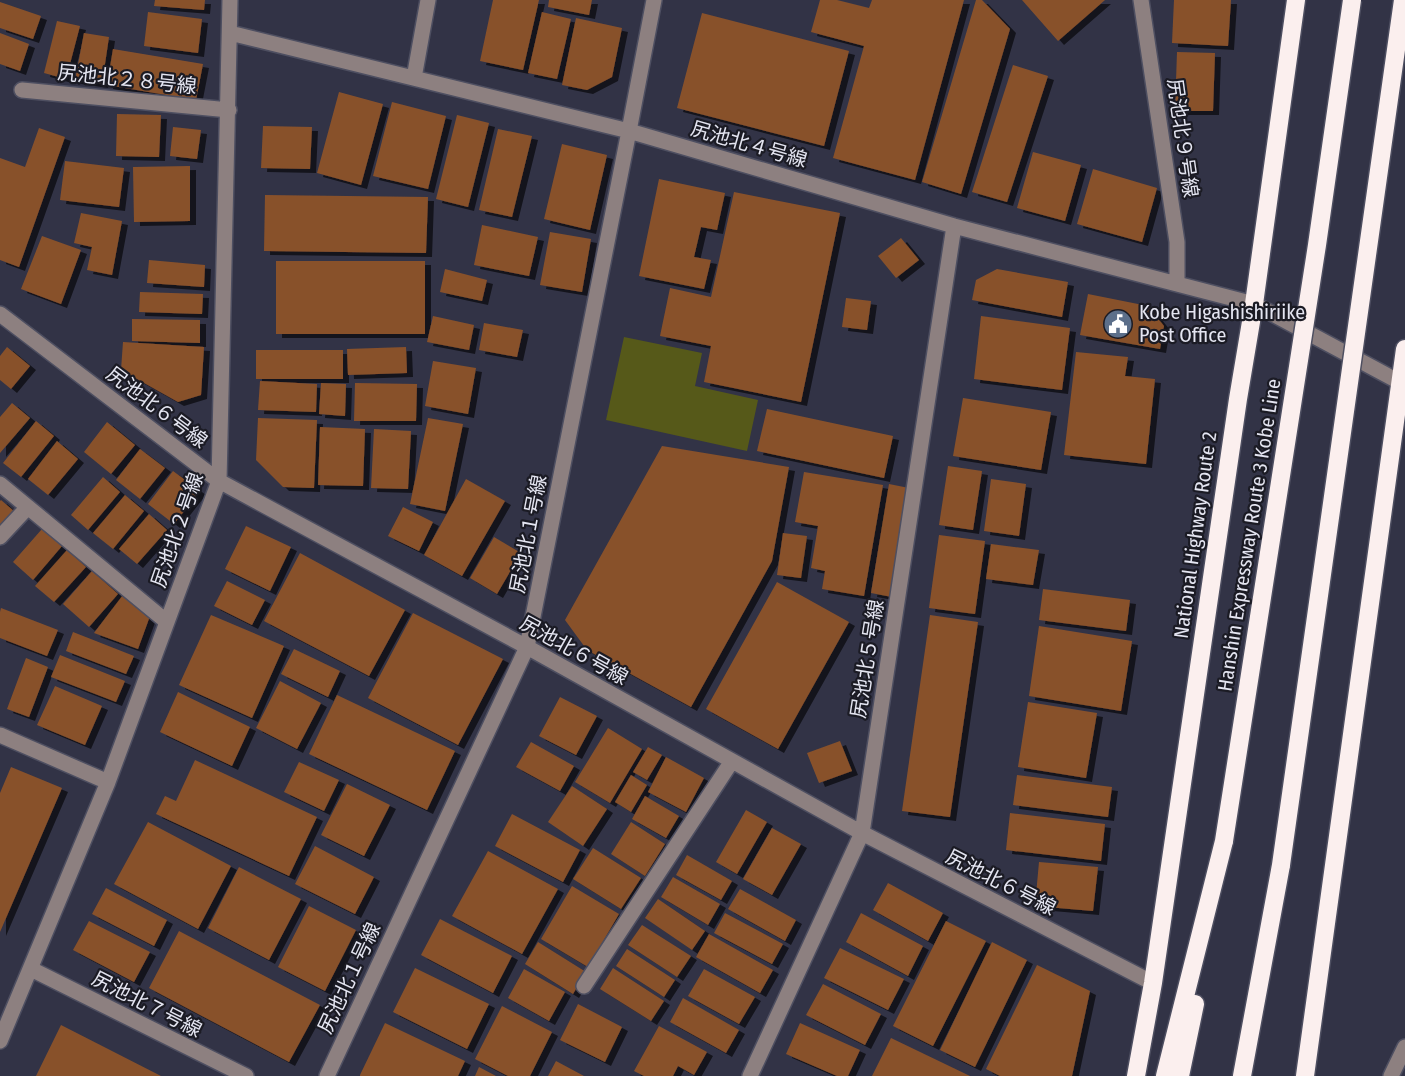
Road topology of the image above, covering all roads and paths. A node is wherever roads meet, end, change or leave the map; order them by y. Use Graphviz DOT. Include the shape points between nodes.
graph roads {
  1 [pos="230,0"];
  2 [pos="428,0"];
  3 [pos="654,0"];
  4 [pos="1141,0"];
  5 [pos="1296,0"];
  6 [pos="1352,0"];
  7 [pos="1403,0"];
  8 [pos="230,33"];
  9 [pos="414,78"];
  10 [pos="22,90"];
  11 [pos="229,110"];
  12 [pos="629,131"];
  13 [pos="954,226"];
  14 [pos="1178,284"];
  15 [pos="1254,304"];
  16 [pos="0,314"];
  17 [pos="1405,350"];
  18 [pos="1403,383"];
  19 [pos="219,481"];
  20 [pos="0,484"];
  21 [pos="28,507"];
  22 [pos="0,537"];
  23 [pos="167,622"];
  24 [pos="527,647"];
  25 [pos="0,735"];
  26 [pos="732,761"];
  27 [pos="108,782"];
  28 [pos="862,834"];
  29 [pos="1224,841"];
  30 [pos="31,969"];
  31 [pos="1153,983"];
  32 [pos="584,986"];
  33 [pos="0,1041"];
  34 [pos="1405,1047"];
  35 [pos="246,1076"];
  36 [pos="327,1076"];
  37 [pos="750,1076"];
  38 [pos="1136,1076"];
  39 [pos="1165,1076"];
  40 [pos="1180,1076"];
  41 [pos="1242,1076"];
  42 [pos="1305,1076"];
  43 [pos="1391,1076"];
  1 -- 8 [label="street, 尻池北２号線"];
  2 -- 9 [label="street"];
  3 -- 12 [label="street, 尻池北１号線"];
  4 -- 14 [label="street, 尻池北９号線" via="1177,242"];
  5 -- 15 [label="highway, National Highway Route 2"];
  6 -- 29 [label="highway, Hanshin Expressway Route 3 Kobe Line, bridge"];
  7 -- 41 [label="highway, bridge" via="1281,865"];
  8 -- 9 [label="street, 尻池北４号線"];
  8 -- 11 [label="street, 尻池北２号線"];
  9 -- 12 [label="street, 尻池北４号線"];
  10 -- 11 [label="street, 尻池北２８号線"];
  11 -- 19 [label="street, 尻池北２号線"];
  12 -- 13 [label="street, 尻池北４号線"];
  12 -- 24 [label="street, 尻池北１号線"];
  13 -- 14 [label="street, 尻池北４号線"];
  13 -- 28 [label="street, 尻池北５号線"];
  14 -- 15 [label="street, 尻池北４号線"];
  15 -- 18 [label="street, 尻池北４号線"];
  15 -- 31 [label="highway, National Highway Route 2"];
  16 -- 19 [label="street, 尻池北６号線"];
  17 -- 18 [label="highway"];
  18 -- 42 [label="highway"];
  19 -- 23 [label="street, 尻池北２号線"];
  19 -- 24 [label="street, 尻池北６号線"];
  20 -- 21 [label="street"];
  21 -- 22 [label="street"];
  21 -- 23 [label="street"];
  23 -- 27 [label="street, 尻池北２号線"];
  24 -- 26 [label="street, 尻池北６号線"];
  24 -- 36 [label="street, 尻池北１号線"];
  25 -- 27 [label="street"];
  26 -- 28 [label="street, 尻池北６号線"];
  26 -- 32 [label="street"];
  27 -- 30 [label="street, 尻池北２号線"];
  28 -- 31 [label="street, 尻池北６号線"];
  28 -- 37 [label="street, 尻池北５号線"];
  29 -- 39 [label="highway"];
  29 -- 40 [label="highway, Hanshin Expressway Route 3 Kobe Line"];
  30 -- 33 [label="street, 尻池北２号線"];
  30 -- 35 [label="street, 尻池北７号線"];
  31 -- 38 [label="highway, National Highway Route 2"];
  34 -- 43 [label="street"];
}
